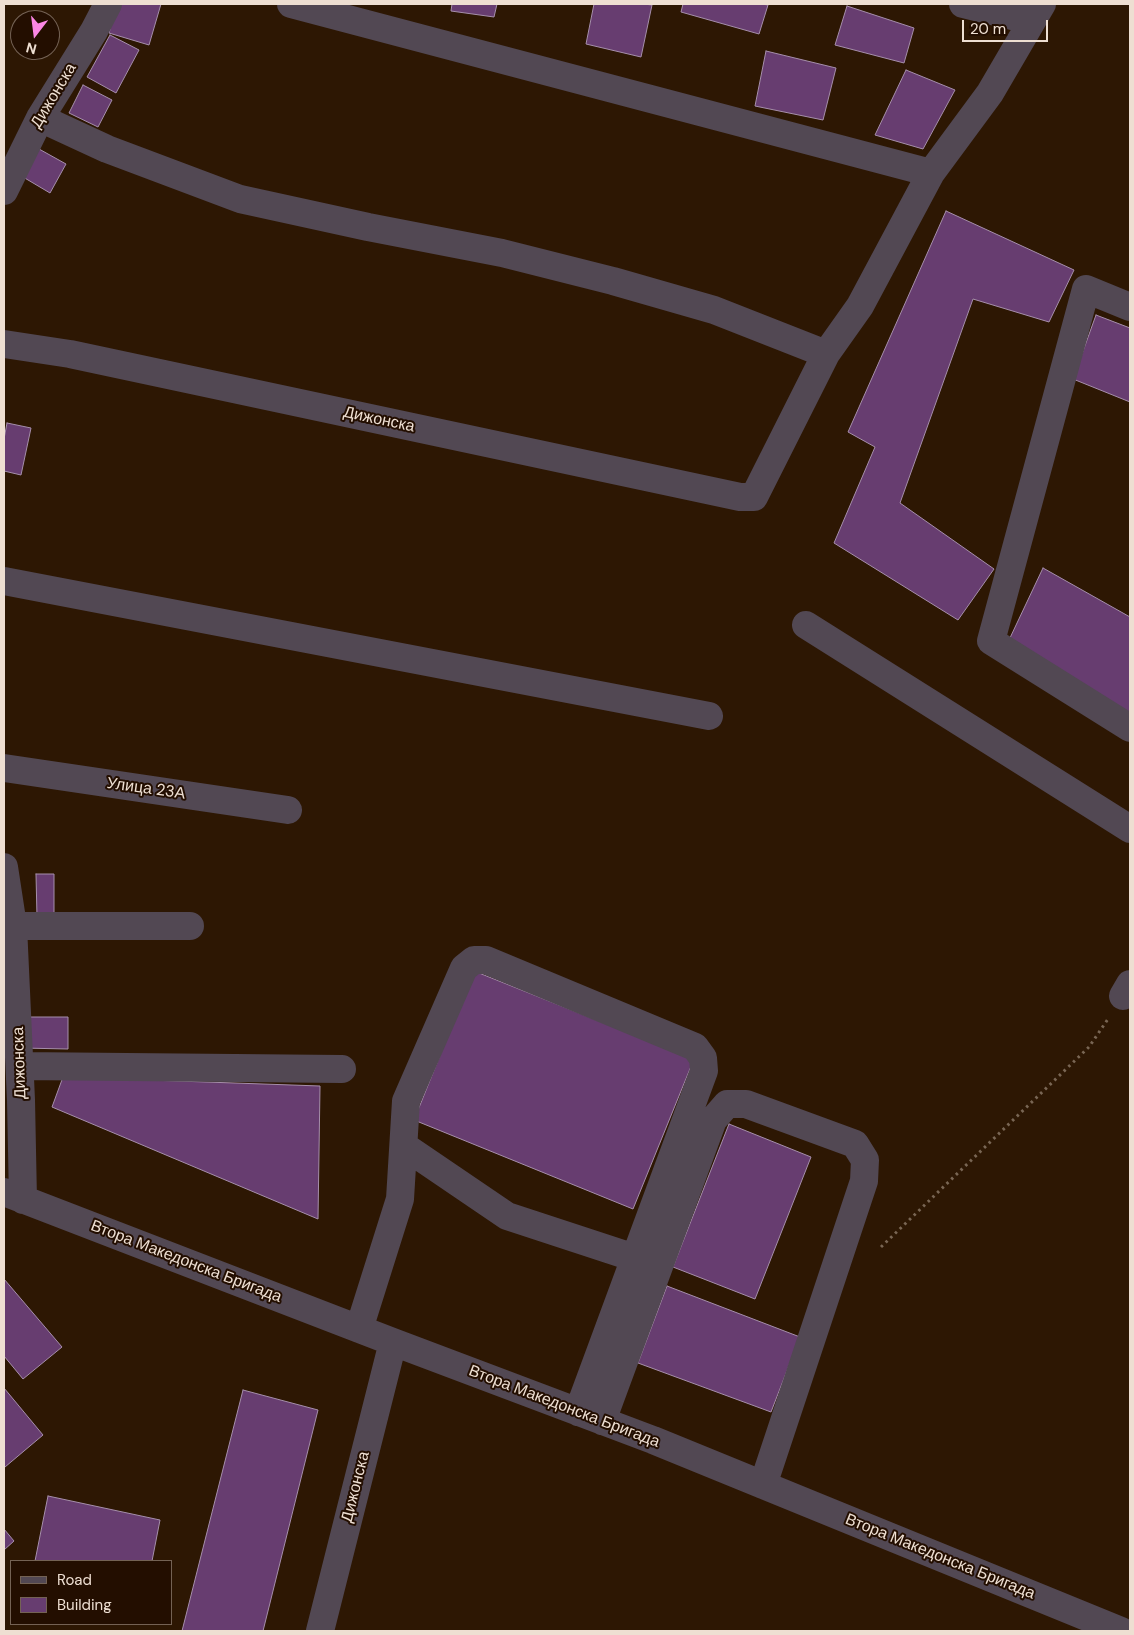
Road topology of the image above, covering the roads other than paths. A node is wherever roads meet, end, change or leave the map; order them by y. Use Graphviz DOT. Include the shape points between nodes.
graph roads {
  1 [pos="108,4"];
  2 [pos="290,4"];
  3 [pos="963,4"];
  4 [pos="1037,12"];
  5 [pos="40,118"];
  6 [pos="932,173"];
  7 [pos="4,191"];
  8 [pos="1130,308"];
  9 [pos="4,344"];
  10 [pos="826,354"];
  11 [pos="4,581"];
  12 [pos="806,625"];
  13 [pos="708,716"];
  14 [pos="1130,728"];
  15 [pos="4,768"];
  16 [pos="288,810"];
  17 [pos="1130,829"];
  18 [pos="4,867"];
  19 [pos="14,926"];
  20 [pos="190,926"];
  21 [pos="20,1066"];
  22 [pos="342,1069"];
  23 [pos="404,1146"];
  24 [pos="14,1196"];
  25 [pos="635,1258"];
  26 [pos="359,1329"];
  27 [pos="393,1342"];
  28 [pos="590,1417"];
  29 [pos="763,1485"];
  30 [pos="320,1631"];
  31 [pos="1121,1631"];
  1 -- 5 [label="street, Дижонска"];
  2 -- 6 [label="street"];
  3 -- 4 [label="street"];
  4 -- 6 [label="street" via="990,94"];
  5 -- 7 [label="street, Дижонска"];
  5 -- 10 [label="street" via="107,149 240,200 502,252 613,281 714,310"];
  6 -- 10 [label="street" via="860,306"];
  8 -- 14 [label="street" via="1086,289 991,641"];
  9 -- 10 [label="street, Дижонска" via="70,354 740,497 754,497"];
  11 -- 13 [label="street"];
  12 -- 17 [label="street"];
  15 -- 16 [label="street, Улица 23А"];
  18 -- 19 [label="street, Дижонска"];
  19 -- 20 [label="street"];
  19 -- 21 [label="street, Дижонска"];
  21 -- 22 [label="street"];
  21 -- 24 [label="street, Дижонска"];
  23 -- 25 [label="street" via="507,1216"];
  23 -- 25 [label="street" via="406,1101 464,968 474,960 486,960 695,1047 703,1058 704,1071"];
  23 -- 26 [label="street" via="400,1199"];
  24 -- 26 [label="street, Втора Македонска Бригада"];
  25 -- 28 [label="street"];
  26 -- 27 [label="street, Втора Македонска Бригада"];
  27 -- 28 [label="street, Втора Македонска Бригада"];
  27 -- 30 [label="street, Дижонска"];
  28 -- 29 [label="street, Втора Македонска Бригада"];
  28 -- 29 [label="street" via="713,1120 727,1104 746,1104 855,1144 866,1160 864,1181"];
  29 -- 31 [label="street, Втора Македонска Бригада"];
}
